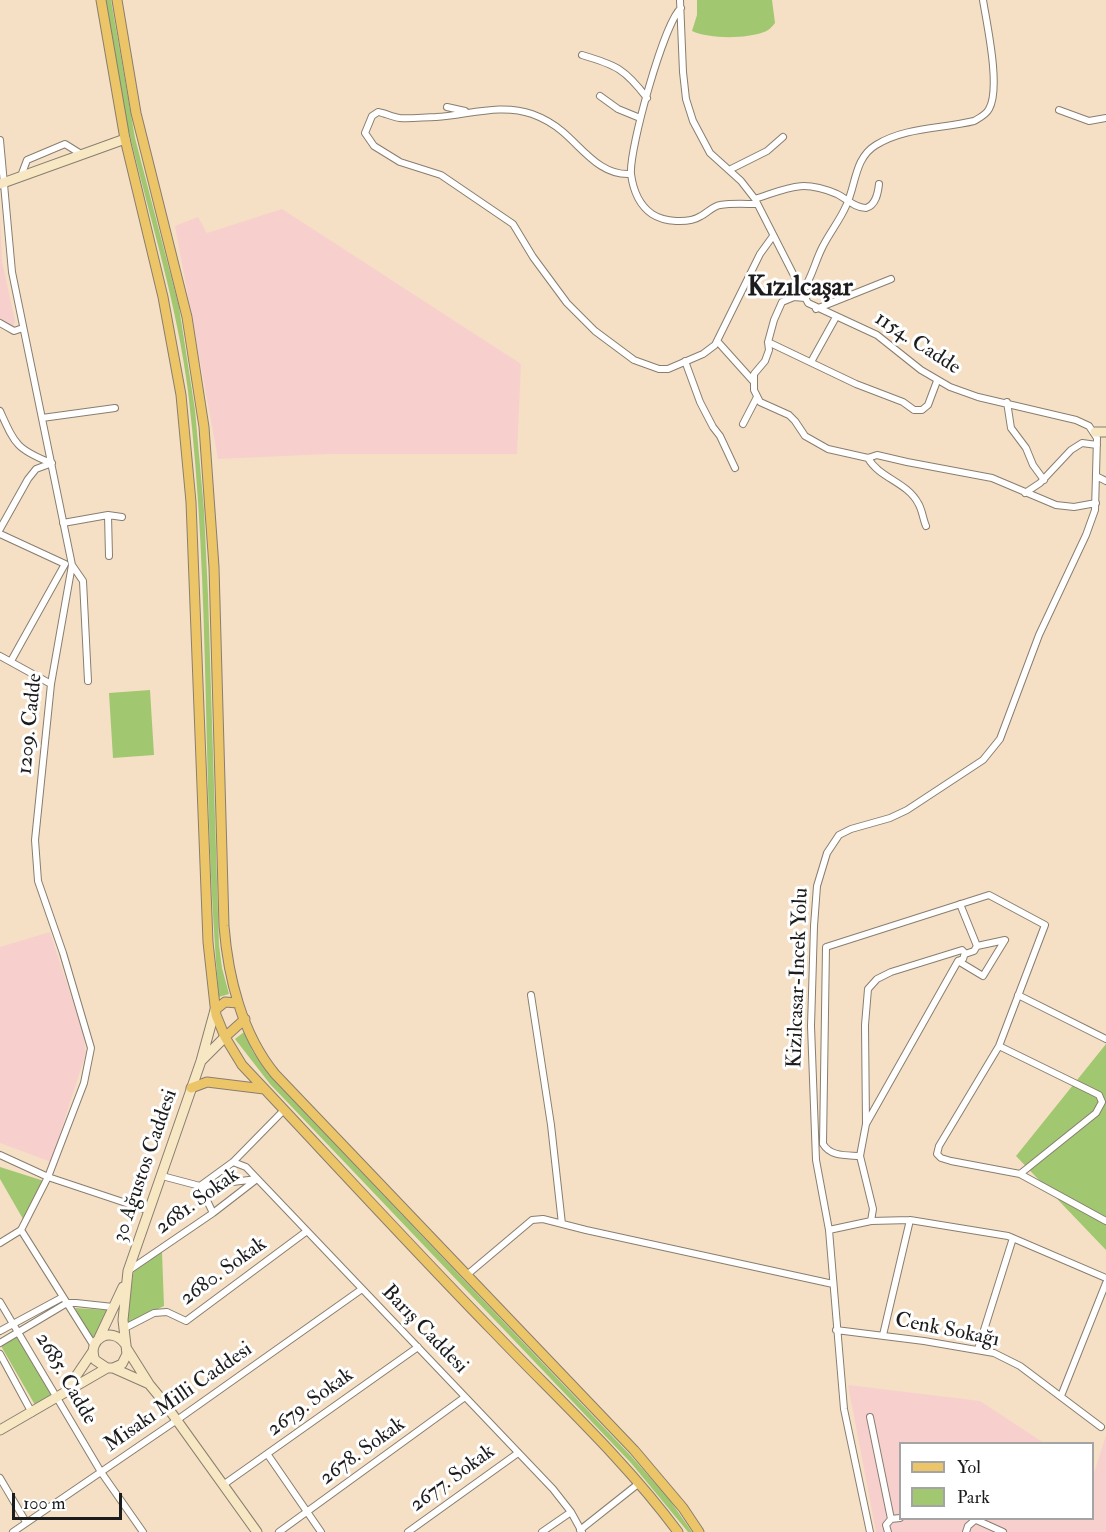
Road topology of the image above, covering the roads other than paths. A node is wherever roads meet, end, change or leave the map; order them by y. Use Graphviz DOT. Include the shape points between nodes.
graph roads {
  1 [pos="101,0"];
  2 [pos="117,0"];
  3 [pos="680,0"];
  4 [pos="983,0"];
  5 [pos="681,8"];
  6 [pos="582,55"];
  7 [pos="600,96"];
  8 [pos="647,98"];
  9 [pos="447,107"];
  10 [pos="1059,110"];
  11 [pos="474,112"];
  12 [pos="640,118"];
  13 [pos="1106,118"];
  14 [pos="783,137"];
  15 [pos="125,139"];
  16 [pos="0,140"];
  17 [pos="81,154"];
  18 [pos="729,170"];
  19 [pos="631,174"];
  20 [pos="21,177"];
  21 [pos="3,183"];
  22 [pos="879,184"];
  23 [pos="756,201"];
  24 [pos="848,201"];
  25 [pos="773,236"];
  26 [pos="891,279"];
  27 [pos="803,295"];
  28 [pos="816,309"];
  29 [pos="836,316"];
  30 [pos="0,323"];
  31 [pos="23,328"];
  32 [pos="718,342"];
  33 [pos="768,342"];
  34 [pos="685,361"];
  35 [pos="810,362"];
  36 [pos="753,381"];
  37 [pos="937,381"];
  38 [pos="757,397"];
  39 [pos="1007,402"];
  40 [pos="115,408"];
  41 [pos="0,411"];
  42 [pos="42,417"];
  43 [pos="743,424"];
  44 [pos="1095,432"];
  45 [pos="1106,432"];
  46 [pos="1097,445"];
  47 [pos="868,458"];
  48 [pos="52,464"];
  49 [pos="735,468"];
  50 [pos="1096,476"];
  51 [pos="1044,480"];
  52 [pos="1106,481"];
  53 [pos="1025,493"];
  54 [pos="1096,503"];
  55 [pos="108,514"];
  56 [pos="122,517"];
  57 [pos="63,523"];
  58 [pos="926,526"];
  59 [pos="0,529"];
  60 [pos="0,534"];
  61 [pos="109,556"];
  62 [pos="72,565"];
  63 [pos="0,656"];
  64 [pos="10,662"];
  65 [pos="88,681"];
  66 [pos="51,684"];
  67 [pos="960,904"];
  68 [pos="977,946"];
  69 [pos="965,954"];
  70 [pos="958,961"];
  71 [pos="531,995"];
  72 [pos="1018,995"];
  73 [pos="238,1003"];
  74 [pos="215,1010"];
  75 [pos="245,1019"];
  76 [pos="225,1037"];
  77 [pos="1106,1039"];
  78 [pos="999,1046"];
  79 [pos="201,1061"];
  80 [pos="191,1088"];
  81 [pos="264,1089"];
  82 [pos="284,1110"];
  83 [pos="866,1125"];
  84 [pos="0,1155"];
  85 [pos="860,1156"];
  86 [pos="233,1162"];
  87 [pos="1020,1174"];
  88 [pos="162,1176"];
  89 [pos="48,1177"];
  90 [pos="257,1179"];
  91 [pos="200,1186"];
  92 [pos="150,1210"];
  93 [pos="213,1213"];
  94 [pos="910,1220"];
  95 [pos="871,1221"];
  96 [pos="1106,1221"];
  97 [pos="562,1224"];
  98 [pos="21,1230"];
  99 [pos="829,1230"];
  100 [pos="307,1231"];
  101 [pos="1013,1238"];
  102 [pos="0,1243"];
  103 [pos="128,1271"];
  104 [pos="468,1274"];
  105 [pos="1106,1278"];
  106 [pos="126,1282"];
  107 [pos="1106,1283"];
  108 [pos="833,1284"];
  109 [pos="362,1288"];
  110 [pos="65,1300"];
  111 [pos="0,1302"];
  112 [pos="113,1307"];
  113 [pos="14,1324"];
  114 [pos="123,1329"];
  115 [pos="836,1329"];
  116 [pos="0,1331"];
  117 [pos="19,1333"];
  118 [pos="883,1335"];
  119 [pos="0,1343"];
  120 [pos="95,1345"];
  121 [pos="126,1346"];
  122 [pos="417,1347"];
  123 [pos="978,1349"];
  124 [pos="0,1354"];
  125 [pos="110,1368"];
  126 [pos="149,1384"];
  127 [pos="67,1390"];
  128 [pos="1061,1396"];
  129 [pos="56,1397"];
  130 [pos="465,1397"];
  131 [pos="32,1413"];
  132 [pos="870,1417"];
  133 [pos="177,1420"];
  134 [pos="1101,1428"];
  135 [pos="0,1430"];
  136 [pos="518,1453"];
  137 [pos="267,1455"];
  138 [pos="101,1472"];
  139 [pos="0,1478"];
  140 [pos="639,1484"];
  141 [pos="224,1485"];
  142 [pos="309,1512"];
  143 [pos="571,1512"];
  144 [pos="899,1518"];
  145 [pos="891,1519"];
  146 [pos="975,1520"];
  147 [pos="26,1522"];
  148 [pos="581,1531"];
  149 [pos="13,1532"];
  150 [pos="143,1532"];
  151 [pos="257,1532"];
  152 [pos="279,1532"];
  153 [pos="321,1532"];
  154 [pos="408,1532"];
  155 [pos="542,1532"];
  156 [pos="678,1532"];
  157 [pos="699,1532"];
  158 [pos="870,1532"];
  159 [pos="888,1532"];
  160 [pos="1003,1532"];
  1 -- 15 [label="main road"];
  2 -- 73 [label="main road" via="136,113 187,317 200,397 212,523 224,926 228,965"];
  3 -- 5 [label="street, 1154. Cadde"];
  4 -- 24 [label="street" via="992,51 989,109 974,121 909,132 877,144 864,156"];
  5 -- 8 [label="street" via="663,44"];
  5 -- 18 [label="street, 1154. Cadde" via="686,99 701,139"];
  6 -- 8 [label="street" via="621,69"];
  7 -- 12 [label="street"];
  8 -- 12 [label="street"];
  9 -- 11 [label="street"];
  10 -- 13 [label="street" via="1089,121"];
  11 -- 19 [label="street" via="521,111 535,115 562,131 593,161"];
  11 -- 34 [label="street" via="400,118 378,112 365,133 374,146 400,162 441,175 513,224 567,303 595,331 634,360 659,369"];
  12 -- 19 [label="street"];
  14 -- 18 [label="street" via="767,152"];
  15 -- 17 [label="main road"];
  15 -- 74 [label="main road" via="165,306 186,436 208,942"];
  16 -- 21 [label="street, 1209. Cadde"];
  17 -- 20 [label="main road"];
  17 -- 20 [label="street" via="65,144 27,160"];
  18 -- 23 [label="street, 1154. Cadde"];
  19 -- 23 [label="street" via="639,200 652,214 665,219 689,221 721,205"];
  20 -- 21 [label="main road"];
  21 -- 31 [label="street, 1209. Cadde" via="12,272"];
  22 -- 24 [label="street" via="870,207 862,208"];
  23 -- 24 [label="street" via="798,185 833,193"];
  23 -- 25 [label="street, 1154. Cadde"];
  24 -- 27 [label="street" via="822,248"];
  25 -- 27 [label="street, 1154. Cadde"];
  25 -- 32 [label="street" via="760,254"];
  26 -- 28 [label="street"];
  27 -- 28 [label="street, 1154. Cadde"];
  27 -- 33 [label="street" via="782,302"];
  28 -- 29 [label="street, 1154. Cadde"];
  29 -- 35 [label="street"];
  29 -- 37 [label="street, 1154. Cadde" via="877,335"];
  30 -- 31 [label="street" via="14,331"];
  31 -- 42 [label="street, 1209. Cadde"];
  32 -- 34 [label="street" via="707,352"];
  32 -- 36 [label="street"];
  33 -- 35 [label="street"];
  33 -- 36 [label="street" via="765,361"];
  34 -- 49 [label="street" via="700,402"];
  35 -- 37 [label="street" via="914,410 928,405"];
  36 -- 38 [label="street"];
  37 -- 39 [label="street, 1154. Cadde" via="978,397"];
  38 -- 43 [label="street"];
  38 -- 47 [label="street" via="765,406 789,415 810,440 828,449"];
  39 -- 44 [label="street, 1154. Cadde" via="1076,420"];
  39 -- 51 [label="street" via="1011,428"];
  40 -- 42 [label="street"];
  41 -- 48 [label="street" via="13,440 29,454"];
  42 -- 48 [label="street, 1209. Cadde"];
  44 -- 45 [label="main road"];
  44 -- 46 [label="street, Kizilcasar-Incek Yolu"];
  46 -- 50 [label="street, Kizilcasar-Incek Yolu"];
  46 -- 51 [label="street" via="1082,443 1071,450"];
  47 -- 53 [label="street" via="877,455 992,478"];
  47 -- 58 [label="street" via="918,502"];
  48 -- 57 [label="street, 1209. Cadde"];
  48 -- 59 [label="street" via="36,469"];
  50 -- 52 [label="street"];
  50 -- 54 [label="street, Kizilcasar-Incek Yolu"];
  51 -- 53 [label="street"];
  53 -- 54 [label="street" via="1056,505"];
  54 -- 99 [label="street, Kizilcasar-Incek Yolu" via="1086,535 1039,635 1000,739 983,760 907,810 839,835 821,867 814,926 811,1026 816,1160"];
  55 -- 56 [label="street"];
  55 -- 57 [label="street"];
  55 -- 61 [label="street"];
  57 -- 62 [label="street, 1209. Cadde"];
  60 -- 64 [label="street" via="65,564"];
  62 -- 65 [label="street" via="83,581"];
  62 -- 66 [label="street, 1209. Cadde"];
  63 -- 64 [label="street"];
  64 -- 66 [label="street"];
  66 -- 89 [label="street, 1209. Cadde" via="35,840 38,881 91,1048 84,1083"];
  67 -- 68 [label="street"];
  67 -- 72 [label="street" via="989,894 1045,925"];
  67 -- 85 [label="street" via="826,947 823,1144 833,1153"];
  68 -- 69 [label="street"];
  68 -- 70 [label="street" via="1005,940 983,976"];
  69 -- 70 [label="street"];
  69 -- 83 [label="street" via="962,950 891,972 870,985 865,1025"];
  70 -- 83 [label="street"];
  71 -- 97 [label="street" via="552,1125"];
  72 -- 77 [label="street"];
  72 -- 78 [label="street"];
  73 -- 74 [label="main road" via="225,1002"];
  73 -- 75 [label="main road"];
  74 -- 76 [label="main road"];
  74 -- 79 [label="main road, 30 Ağustos Caddesi"];
  75 -- 76 [label="main road"];
  75 -- 104 [label="main road" via="259,1051 275,1074"];
  76 -- 79 [label="main road, 30 Ağustos Caddesi"];
  76 -- 81 [label="main road" via="242,1065"];
  78 -- 87 [label="street" via="937,1154 951,1161"];
  78 -- 87 [label="street" via="1099,1095 1102,1102 1096,1113"];
  79 -- 80 [label="main road, 30 Ağustos Caddesi"];
  80 -- 81 [label="main road" via="207,1082"];
  80 -- 88 [label="main road, 30 Ağustos Caddesi"];
  81 -- 82 [label="main road"];
  82 -- 86 [label="street"];
  82 -- 140 [label="main road"];
  83 -- 85 [label="street"];
  84 -- 89 [label="street"];
  85 -- 95 [label="street" via="873,1209"];
  86 -- 90 [label="street, Barış Caddesi" via="246,1167"];
  86 -- 91 [label="street"];
  87 -- 96 [label="street"];
  88 -- 91 [label="street"];
  88 -- 92 [label="main road, 30 Ağustos Caddesi"];
  89 -- 92 [label="street"];
  89 -- 98 [label="street, 1209. Cadde"];
  90 -- 91 [label="street"];
  90 -- 93 [label="street, 2681. Sokak"];
  90 -- 100 [label="street, Barış Caddesi"];
  91 -- 93 [label="street"];
  92 -- 103 [label="main road, 30 Ağustos Caddesi"];
  93 -- 103 [label="street, 2681. Sokak"];
  94 -- 95 [label="street"];
  94 -- 101 [label="street"];
  94 -- 118 [label="street"];
  95 -- 99 [label="street"];
  97 -- 104 [label="street" via="532,1220"];
  97 -- 108 [label="street"];
  98 -- 102 [label="street"];
  98 -- 110 [label="street"];
  99 -- 108 [label="street, Kizilcasar-Incek Yolu"];
  100 -- 109 [label="street, Barış Caddesi"];
  100 -- 114 [label="street, 2680. Sokak" via="186,1321 167,1312 154,1313"];
  101 -- 105 [label="street"];
  101 -- 123 [label="street"];
  103 -- 106 [label="main road, 30 Ağustos Caddesi"];
  104 -- 157 [label="main road" via="634,1450"];
  106 -- 112 [label="main road"];
  106 -- 114 [label="main road"];
  107 -- 128 [label="street"];
  108 -- 115 [label="street, Kizilcasar-Incek Yolu"];
  109 -- 122 [label="street, Barış Caddesi"];
  109 -- 133 [label="street, Misakı Milli Caddesi"];
  110 -- 112 [label="street"];
  110 -- 113 [label="street"];
  110 -- 117 [label="street"];
  110 -- 120 [label="street"];
  111 -- 113 [label="street, 2685. Cadde"];
  112 -- 120 [label="main road"];
  113 -- 116 [label="street"];
  113 -- 117 [label="street, 2685. Cadde"];
  114 -- 121 [label="main road"];
  115 -- 118 [label="street, Cenk Sokağı"];
  115 -- 158 [label="street, Kizilcasar-Incek Yolu" via="844,1408"];
  117 -- 119 [label="street"];
  117 -- 129 [label="street, 2685. Cadde"];
  118 -- 123 [label="street, Cenk Sokağı"];
  120 -- 121 [label="main road" via="103,1335 114,1334"];
  120 -- 125 [label="main road" via="95,1360"];
  120 -- 127 [label="main road"];
  121 -- 125 [label="main road" via="122,1364"];
  121 -- 126 [label="main road"];
  122 -- 130 [label="street, Barış Caddesi"];
  122 -- 137 [label="street, 2679. Sokak"];
  123 -- 128 [label="street, Cenk Sokağı" via="1020,1366"];
  124 -- 131 [label="street"];
  125 -- 126 [label="main road"];
  125 -- 127 [label="main road"];
  126 -- 133 [label="main road"];
  127 -- 129 [label="main road"];
  128 -- 134 [label="street, Cenk Sokağı"];
  129 -- 131 [label="main road"];
  129 -- 138 [label="street, 2685. Cadde"];
  130 -- 136 [label="street, Barış Caddesi"];
  130 -- 142 [label="street, 2678. Sokak"];
  131 -- 135 [label="main road"];
  132 -- 145 [label="street"];
  133 -- 138 [label="street, Misakı Milli Caddesi"];
  133 -- 141 [label="main road"];
  136 -- 143 [label="street, Barış Caddesi"];
  136 -- 154 [label="street, 2677. Sokak"];
  137 -- 141 [label="street, 2679. Sokak"];
  137 -- 142 [label="street"];
  138 -- 147 [label="street, Misakı Milli Caddesi"];
  138 -- 150 [label="street, 2685. Cadde"];
  139 -- 147 [label="street"];
  140 -- 148 [label="street"];
  140 -- 156 [label="main road"];
  141 -- 151 [label="main road"];
  142 -- 152 [label="street, 2678. Sokak"];
  142 -- 153 [label="street"];
  143 -- 148 [label="street, Barış Caddesi"];
  143 -- 155 [label="street"];
  144 -- 145 [label="street"];
  145 -- 159 [label="street" via="886,1525"];
  146 -- 160 [label="street"];
  147 -- 149 [label="street, Misakı Milli Caddesi"];
}
